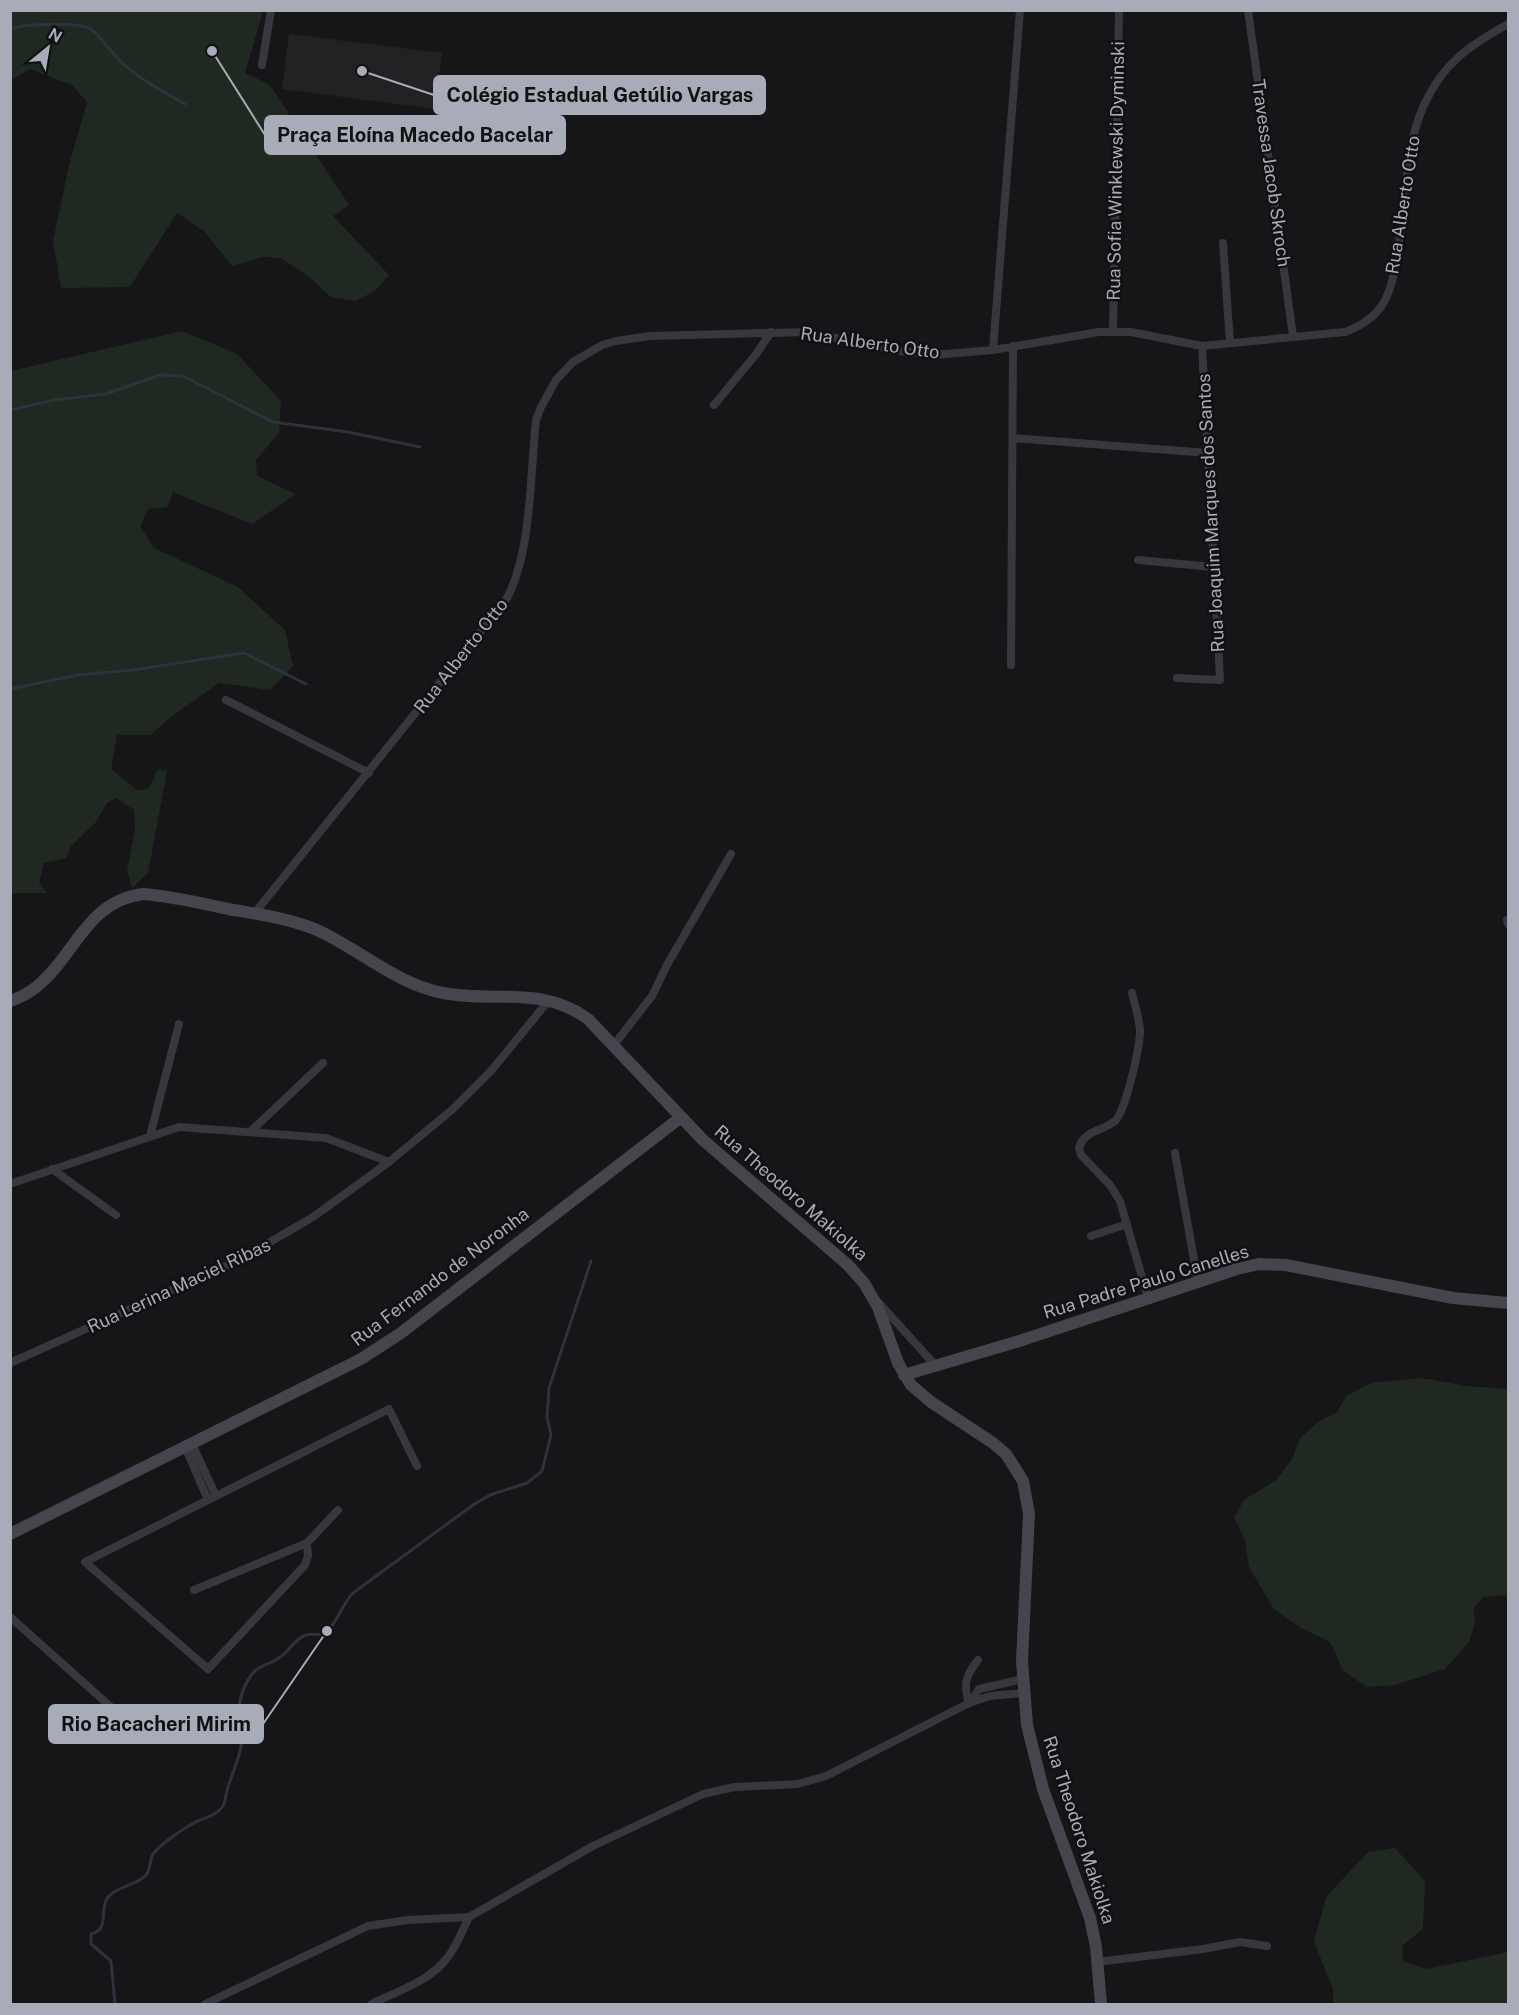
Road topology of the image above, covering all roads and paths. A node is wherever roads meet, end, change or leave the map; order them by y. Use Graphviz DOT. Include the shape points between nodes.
graph roads {
  1 [pos="271,10"];
  2 [pos="1020,10"];
  3 [pos="1119,10"];
  4 [pos="1248,10"];
  5 [pos="1509,24"];
  6 [pos="262,65"];
  7 [pos="1223,243"];
  8 [pos="771,332"];
  9 [pos="1113,332"];
  10 [pos="1293,336"];
  11 [pos="1230,343"];
  12 [pos="1013,346"];
  13 [pos="1202,346"];
  14 [pos="993,350"];
  15 [pos="714,405"];
  16 [pos="1012,438"];
  17 [pos="1208,453"];
  18 [pos="1138,560"];
  19 [pos="1214,567"];
  20 [pos="1011,665"];
  21 [pos="1177,678"];
  22 [pos="226,700"];
  23 [pos="369,773"];
  24 [pos="731,854"];
  25 [pos="254,914"];
  26 [pos="1132,993"];
  27 [pos="549,1000"];
  28 [pos="10,1001"];
  29 [pos="179,1024"];
  30 [pos="613,1046"];
  31 [pos="323,1063"];
  32 [pos="680,1118"];
  33 [pos="250,1132"];
  34 [pos="150,1136"];
  35 [pos="1175,1153"];
  36 [pos="389,1162"];
  37 [pos="52,1169"];
  38 [pos="10,1184"];
  39 [pos="116,1215"];
  40 [pos="1127,1224"];
  41 [pos="1091,1236"];
  42 [pos="1198,1282"];
  43 [pos="871,1294"];
  44 [pos="1148,1298"];
  45 [pos="1509,1303"];
  46 [pos="10,1364"];
  47 [pos="934,1365"];
  48 [pos="904,1375"];
  49 [pos="188,1446"];
  50 [pos="417,1466"];
  51 [pos="212,1498"];
  52 [pos="338,1510"];
  53 [pos="10,1534"];
  54 [pos="307,1543"];
  55 [pos="194,1590"];
  56 [pos="10,1617"];
  57 [pos="978,1660"];
  58 [pos="1023,1679"];
  59 [pos="1023,1693"];
  60 [pos="969,1703"];
  61 [pos="148,1740"];
  62 [pos="469,1917"];
  63 [pos="1267,1946"];
  64 [pos="1097,1962"];
  65 [pos="204,2004"];
  66 [pos="372,2004"];
  67 [pos="1101,2004"];
  1 -- 6 [label="street"];
  2 -- 14 [label="street"];
  3 -- 9 [label="street, Rua Sofia Winklewski Dyminski"];
  4 -- 10 [label="street, Travessa Jacob Skroch"];
  5 -- 10 [label="street, Rua Alberto Otto" via="1457,57 1424,105 1412,141 1396,262 1384,302 1358,328"];
  7 -- 11 [label="street"];
  8 -- 14 [label="street, Rua Alberto Otto" via="821,334 917,354"];
  8 -- 15 [label="street"];
  8 -- 23 [label="street, Rua Alberto Otto" via="615,341 588,351 564,370 547,394 536,420 523,551 514,586 497,614"];
  9 -- 12 [label="street, Rua Alberto Otto"];
  9 -- 13 [label="street, Rua Alberto Otto" via="1146,334"];
  10 -- 11 [label="street, Rua Alberto Otto"];
  11 -- 13 [label="street, Rua Alberto Otto"];
  12 -- 14 [label="street, Rua Alberto Otto"];
  12 -- 16 [label="street"];
  13 -- 17 [label="street, Rua Joaquim Marques dos Santos"];
  16 -- 17 [label="street"];
  16 -- 20 [label="street"];
  17 -- 19 [label="street, Rua Joaquim Marques dos Santos"];
  18 -- 19 [label="street"];
  19 -- 21 [label="street, Rua Joaquim Marques dos Santos" via="1220,680"];
  22 -- 23 [label="street"];
  23 -- 25 [label="street, Rua Alberto Otto"];
  24 -- 30 [label="street" via="652,996"];
  25 -- 27 [label="main road, Rua Theodoro Makiolka" via="315,929 433,991"];
  25 -- 28 [label="main road, Rua Theodoro Makiolka" via="156,895 120,899 99,913 46,978 24,996"];
  26 -- 40 [label="street" via="1139,1039 1125,1103 1116,1120 1085,1136 1079,1148 1116,1194"];
  27 -- 30 [label="main road, Rua Theodoro Makiolka" via="579,1012"];
  27 -- 36 [label="street, Rua Lerina Maciel Ribas" via="472,1092"];
  29 -- 34 [label="street"];
  30 -- 32 [label="main road, Rua Theodoro Makiolka"];
  31 -- 33 [label="street"];
  32 -- 43 [label="main road, Rua Theodoro Makiolka" via="840,1257"];
  32 -- 49 [label="main road, Rua Fernando de Noronha" via="380,1347"];
  33 -- 34 [label="street" via="187,1127"];
  33 -- 36 [label="street" via="326,1138"];
  34 -- 37 [label="street"];
  35 -- 42 [label="street"];
  36 -- 46 [label="street, Rua Lerina Maciel Ribas" via="313,1217 239,1260"];
  37 -- 38 [label="street"];
  37 -- 39 [label="street"];
  40 -- 41 [label="street"];
  40 -- 44 [label="street"];
  42 -- 44 [label="main road, Rua Padre Paulo Canelles"];
  42 -- 45 [label="main road, Rua Padre Paulo Canelles" via="1248,1266 1286,1264 1453,1298"];
  43 -- 47 [label="street"];
  43 -- 48 [label="main road, Rua Theodoro Makiolka"];
  44 -- 47 [label="main road, Rua Padre Paulo Canelles"];
  47 -- 48 [label="main road, Rua Padre Paulo Canelles"];
  48 -- 58 [label="main road, Rua Theodoro Makiolka" via="921,1395 993,1443 1023,1480 1029,1514"];
  49 -- 51 [label="street"];
  49 -- 53 [label="main road, Rua Fernando de Noronha"];
  50 -- 51 [label="street" via="389,1409"];
  51 -- 54 [label="street" via="85,1562 208,1669 305,1565"];
  52 -- 54 [label="street"];
  54 -- 55 [label="street"];
  56 -- 61 [label="street"];
  57 -- 60 [label="street" via="965,1684"];
  58 -- 59 [label="main road, Rua Theodoro Makiolka"];
  58 -- 60 [label="street" via="979,1689"];
  59 -- 60 [label="street" via="990,1696"];
  59 -- 64 [label="main road, Rua Theodoro Makiolka" via="1036,1767 1086,1902"];
  60 -- 62 [label="street" via="813,1781 735,1787 697,1796 593,1846"];
  62 -- 65 [label="street" via="368,1926"];
  62 -- 66 [label="street" via="446,1960 419,1980"];
  63 -- 64 [label="street" via="1240,1942"];
  64 -- 67 [label="main road, Rua Theodoro Makiolka"];
}
